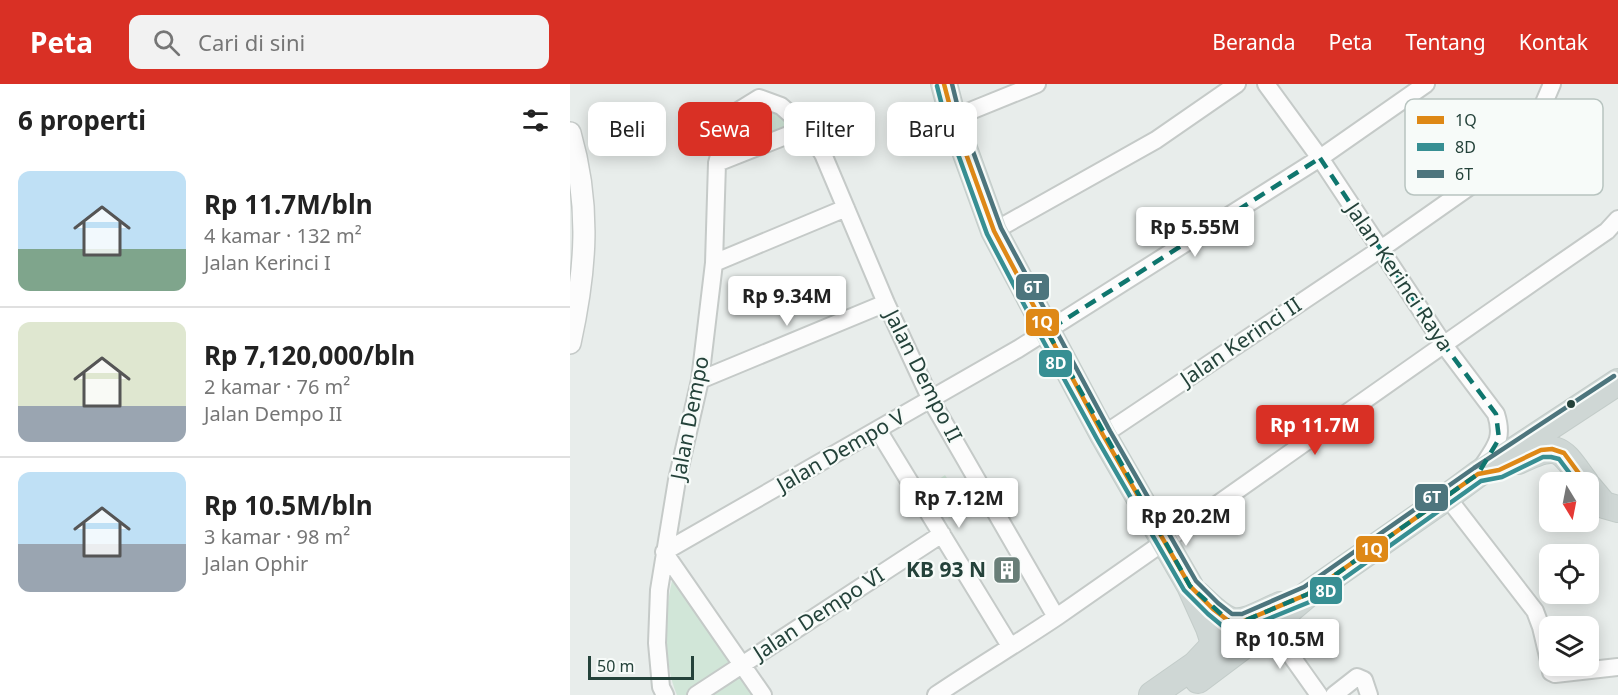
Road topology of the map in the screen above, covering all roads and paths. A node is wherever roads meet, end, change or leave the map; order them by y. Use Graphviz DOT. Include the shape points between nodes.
graph roads {
  1 [pos="944,84"];
  2 [pos="1037,84"];
  3 [pos="1237,84"];
  4 [pos="1266,84"];
  5 [pos="1552,84"];
  6 [pos="1422,85"];
  7 [pos="757,91"];
  8 [pos="1546,99"];
  9 [pos="949,102"];
  10 [pos="977,108"];
  11 [pos="784,109"];
  12 [pos="784,137"];
  13 [pos="571,139"];
  14 [pos="824,156"];
  15 [pos="967,156"];
  16 [pos="1320,158"];
  17 [pos="717,163"];
  18 [pos="1457,195"];
  19 [pos="846,208"];
  20 [pos="1618,219"];
  21 [pos="994,231"];
  22 [pos="1379,249"];
  23 [pos="714,263"];
  24 [pos="886,303"];
  25 [pos="1047,331"];
  26 [pos="570,343"];
  27 [pos="1444,345"];
  28 [pos="700,380"];
  29 [pos="1618,381"];
  30 [pos="931,400"];
  31 [pos="878,430"];
  32 [pos="1103,435"];
  33 [pos="1578,472"];
  34 [pos="1478,474"];
  35 [pos="1447,497"];
  36 [pos="1599,499"];
  37 [pos="1618,511"];
  38 [pos="942,534"];
  39 [pos="1164,542"];
  40 [pos="664,552"];
  41 [pos="1190,586"];
  42 [pos="1308,594"];
  43 [pos="1056,617"];
  44 [pos="1539,622"];
  45 [pos="1270,626"];
  46 [pos="1011,646"];
  47 [pos="741,664"];
  48 [pos="1618,667"];
  49 [pos="1599,669"];
  50 [pos="665,695"];
  51 [pos="696,695"];
  52 [pos="763,695"];
  53 [pos="936,695"];
  54 [pos="1152,695"];
  55 [pos="1176,695"];
  56 [pos="1319,695"];
  57 [pos="1334,695"];
  58 [pos="1369,695"];
  1 -- 9 [label="main road"];
  2 -- 10 [label="street"];
  3 -- 21 [label="street" via="1156,140"];
  4 -- 16 [label="street, Jalan Kerinci Raya"];
  5 -- 8 [label="street, Jalan Kerinci II"];
  6 -- 16 [label="street, Jalan Dempo V"];
  7 -- 11 [label="street, Jalan Dempo II"];
  7 -- 17 [label="street, Jalan Dempo" via="728,124"];
  12 -- 17 [label="street"];
  13 -- 26 [label="street" via="585,205 585,246"];
  14 -- 19 [label="street, Jalan Dempo II"];
  15 -- 21 [label="main road"];
  16 -- 22 [label="street, Jalan Kerinci Raya"];
  16 -- 25 [label="street, Jalan Dempo V"];
  17 -- 23 [label="street, Jalan Dempo"];
  18 -- 22 [label="street, Jalan Kerinci II"];
  19 -- 23 [label="street"];
  19 -- 24 [label="street, Jalan Dempo II"];
  20 -- 27 [label="street" via="1607,231"];
  21 -- 25 [label="main road"];
  22 -- 27 [label="street, Jalan Kerinci Raya"];
  22 -- 32 [label="street, Jalan Kerinci II"];
  23 -- 28 [label="street, Jalan Dempo"];
  24 -- 28 [label="street"];
  24 -- 30 [label="street, Jalan Dempo II"];
  25 -- 30 [label="street, Jalan Dempo V"];
  25 -- 32 [label="main road"];
  27 -- 34 [label="street, Jalan Kerinci Raya" via="1496,414 1500,426 1499,439"];
  27 -- 39 [label="street"];
  28 -- 40 [label="street, Jalan Dempo"];
  29 -- 34 [label="main road"];
  30 -- 31 [label="street, Jalan Dempo V"];
  30 -- 43 [label="street, Jalan Dempo II"];
  31 -- 38 [label="street"];
  31 -- 40 [label="street, Jalan Dempo V"];
  32 -- 39 [label="main road"];
  33 -- 34 [label="main road" via="1564,453 1552,449"];
  34 -- 35 [label="main road"];
  35 -- 42 [label="main road"];
  35 -- 44 [label="street" via="1535,611"];
  36 -- 37 [label="main road"];
  38 -- 46 [label="street"];
  38 -- 47 [label="street, Jalan Dempo VI"];
  39 -- 41 [label="main road"];
  39 -- 43 [label="street"];
  40 -- 47 [label="street"];
  40 -- 50 [label="street, Jalan Dempo" via="657,644"];
  41 -- 42 [label="main road" via="1230,622 1244,621"];
  41 -- 54 [label="main road" via="1209,628 1211,648 1195,665"];
  42 -- 45 [label="main road"];
  43 -- 46 [label="street"];
  45 -- 55 [label="main road"];
  45 -- 56 [label="street"];
  46 -- 53 [label="street"];
  47 -- 51 [label="street, Jalan Dempo VI"];
  47 -- 52 [label="street"];
  48 -- 49 [label="street"];
  57 -- 58 [label="street" via="1357,677 1364,680"];
}
